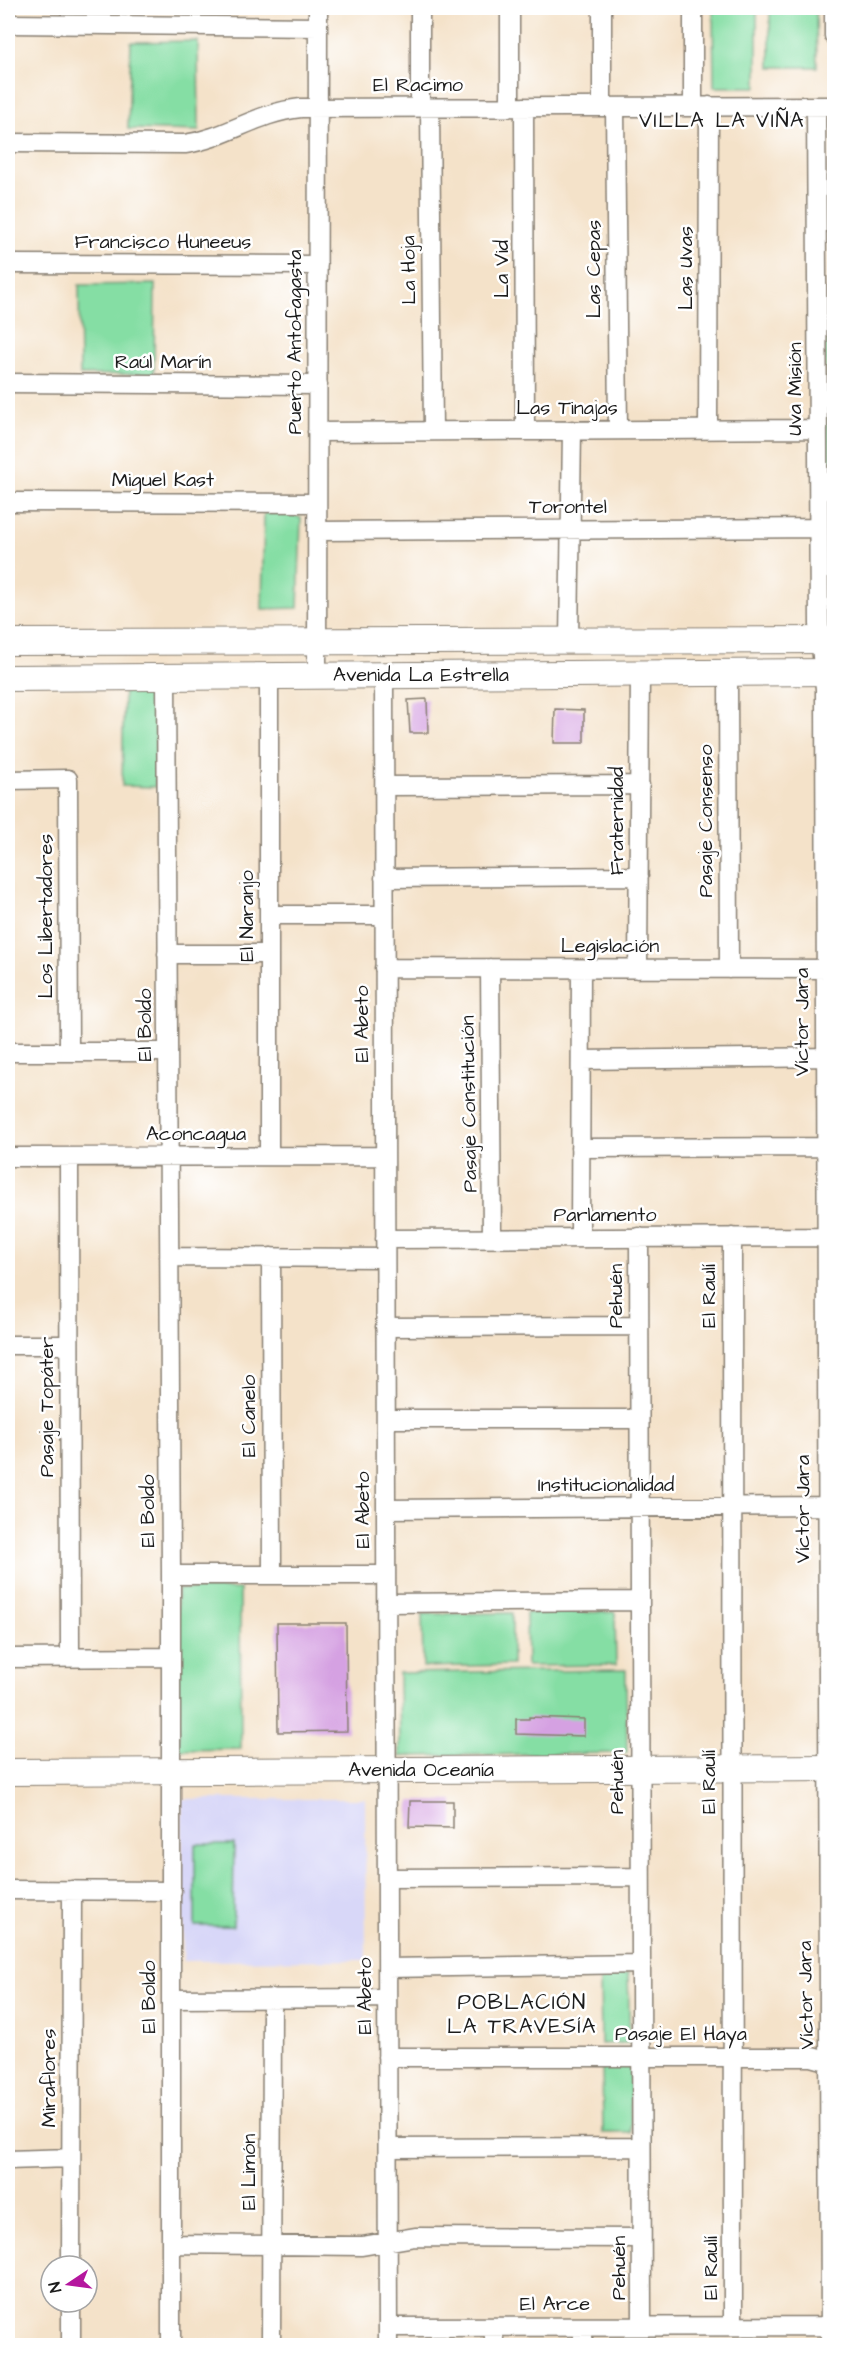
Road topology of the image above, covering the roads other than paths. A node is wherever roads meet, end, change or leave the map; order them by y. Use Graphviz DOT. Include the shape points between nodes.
graph roads {
  1 [pos="318,8"];
  2 [pos="420,8"];
  3 [pos="510,8"];
  4 [pos="602,8"];
  5 [pos="693,8"];
  6 [pos="834,8"];
  7 [pos="8,24"];
  8 [pos="318,27"];
  9 [pos="834,36"];
  10 [pos="816,106"];
  11 [pos="834,106"];
  12 [pos="517,107"];
  13 [pos="609,107"];
  14 [pos="701,107"];
  15 [pos="318,108"];
  16 [pos="425,108"];
  17 [pos="8,143"];
  18 [pos="816,204"];
  19 [pos="834,204"];
  20 [pos="8,264"];
  21 [pos="318,265"];
  22 [pos="826,298"];
  23 [pos="8,383"];
  24 [pos="318,385"];
  25 [pos="817,429"];
  26 [pos="572,430"];
  27 [pos="618,430"];
  28 [pos="708,430"];
  29 [pos="433,431"];
  30 [pos="525,431"];
  31 [pos="317,432"];
  32 [pos="8,502"];
  33 [pos="318,503"];
  34 [pos="818,528"];
  35 [pos="571,530"];
  36 [pos="317,531"];
  37 [pos="827,640"];
  38 [pos="317,641"];
  39 [pos="569,641"];
  40 [pos="8,642"];
  41 [pos="728,672"];
  42 [pos="829,672"];
  43 [pos="640,673"];
  44 [pos="384,675"];
  45 [pos="166,676"];
  46 [pos="269,676"];
  47 [pos="317,676"];
  48 [pos="8,678"];
  49 [pos="8,780"];
  50 [pos="640,785"];
  51 [pos="384,786"];
  52 [pos="830,786"];
  53 [pos="830,874"];
  54 [pos="639,876"];
  55 [pos="384,878"];
  56 [pos="269,915"];
  57 [pos="384,915"];
  58 [pos="167,954"];
  59 [pos="269,954"];
  60 [pos="384,968"];
  61 [pos="490,969"];
  62 [pos="581,969"];
  63 [pos="638,969"];
  64 [pos="729,969"];
  65 [pos="830,969"];
  66 [pos="8,1052"];
  67 [pos="69,1052"];
  68 [pos="168,1052"];
  69 [pos="829,1057"];
  70 [pos="581,1060"];
  71 [pos="829,1147"];
  72 [pos="580,1148"];
  73 [pos="69,1156"];
  74 [pos="168,1156"];
  75 [pos="269,1156"];
  76 [pos="385,1156"];
  77 [pos="8,1157"];
  78 [pos="732,1237"];
  79 [pos="825,1237"];
  80 [pos="492,1238"];
  81 [pos="580,1238"];
  82 [pos="639,1238"];
  83 [pos="385,1239"];
  84 [pos="169,1257"];
  85 [pos="271,1257"];
  86 [pos="385,1258"];
  87 [pos="385,1326"];
  88 [pos="639,1326"];
  89 [pos="8,1345"];
  90 [pos="69,1345"];
  91 [pos="830,1400"];
  92 [pos="386,1419"];
  93 [pos="639,1419"];
  94 [pos="825,1506"];
  95 [pos="639,1507"];
  96 [pos="732,1507"];
  97 [pos="386,1509"];
  98 [pos="830,1560"];
  99 [pos="171,1575"];
  100 [pos="272,1575"];
  101 [pos="386,1575"];
  102 [pos="639,1600"];
  103 [pos="386,1603"];
  104 [pos="171,1657"];
  105 [pos="8,1658"];
  106 [pos="70,1658"];
  107 [pos="830,1768"];
  108 [pos="639,1769"];
  109 [pos="731,1769"];
  110 [pos="387,1770"];
  111 [pos="171,1771"];
  112 [pos="8,1772"];
  113 [pos="640,1877"];
  114 [pos="387,1878"];
  115 [pos="8,1890"];
  116 [pos="72,1890"];
  117 [pos="172,1891"];
  118 [pos="641,1964"];
  119 [pos="387,1968"];
  120 [pos="272,1998"];
  121 [pos="387,1998"];
  122 [pos="172,1999"];
  123 [pos="387,2057"];
  124 [pos="641,2057"];
  125 [pos="732,2057"];
  126 [pos="832,2063"];
  127 [pos="641,2147"];
  128 [pos="388,2148"];
  129 [pos="832,2157"];
  130 [pos="71,2158"];
  131 [pos="8,2160"];
  132 [pos="642,2238"];
  133 [pos="388,2242"];
  134 [pos="171,2244"];
  135 [pos="271,2245"];
  136 [pos="71,2254"];
  137 [pos="71,2314"];
  138 [pos="642,2326"];
  139 [pos="733,2326"];
  140 [pos="830,2326"];
  141 [pos="388,2327"];
  142 [pos="494,2327"];
  143 [pos="583,2327"];
  144 [pos="71,2346"];
  145 [pos="171,2346"];
  146 [pos="271,2346"];
  147 [pos="388,2346"];
  148 [pos="494,2346"];
  149 [pos="584,2346"];
  150 [pos="830,2346"];
  1 -- 8 [label="street, Puerto Antofagasta"];
  2 -- 16 [label="street, La Hoja"];
  3 -- 12 [label="street, La Vid"];
  4 -- 13 [label="street, Las Cepas"];
  5 -- 14 [label="street, Las Uvas"];
  6 -- 9 [label="street"];
  7 -- 8 [label="street"];
  8 -- 15 [label="street, Puerto Antofagasta"];
  10 -- 11 [label="street, El Racimo"];
  10 -- 14 [label="street, El Racimo"];
  10 -- 18 [label="street, Uva Misión"];
  12 -- 13 [label="street, El Racimo"];
  12 -- 16 [label="street, El Racimo"];
  12 -- 30 [label="street, La Vid"];
  13 -- 14 [label="street, El Racimo"];
  13 -- 27 [label="street, Las Cepas"];
  14 -- 28 [label="street, Las Uvas"];
  15 -- 16 [label="street, El Racimo"];
  15 -- 17 [label="street, El Racimo" via="274,112 211,138 185,144"];
  15 -- 21 [label="street, Puerto Antofagasta"];
  16 -- 29 [label="street, La Hoja"];
  18 -- 19 [label="street"];
  18 -- 22 [label="street, Uva Misión"];
  20 -- 21 [label="street, Francisco Huneeus"];
  21 -- 24 [label="street, Puerto Antofagasta"];
  22 -- 25 [label="street, Uva Misión"];
  23 -- 24 [label="street, Raúl Marín"];
  24 -- 31 [label="street, Puerto Antofagasta"];
  25 -- 28 [label="street, Las Tinajas"];
  25 -- 34 [label="street, Uva Misión"];
  26 -- 27 [label="street, Las Tinajas"];
  26 -- 30 [label="street, Las Tinajas"];
  26 -- 35 [label="street"];
  27 -- 28 [label="street, Las Tinajas"];
  29 -- 30 [label="street, Las Tinajas"];
  29 -- 31 [label="street, Las Tinajas"];
  31 -- 33 [label="street, Puerto Antofagasta"];
  32 -- 33 [label="street, Miguel Kast"];
  33 -- 36 [label="street, Puerto Antofagasta"];
  34 -- 35 [label="street, Torontel"];
  34 -- 37 [label="street, Uva Misión"];
  35 -- 36 [label="street, Torontel"];
  35 -- 39 [label="street"];
  36 -- 38 [label="street, Puerto Antofagasta"];
  37 -- 39 [label="main road, Avenida La Estrella"];
  37 -- 42 [label="street, Uva Misión"];
  38 -- 39 [label="main road, Avenida La Estrella"];
  38 -- 40 [label="main road, Avenida La Estrella"];
  38 -- 47 [label="street, Puerto Antofagasta"];
  41 -- 42 [label="main road, Avenida La Estrella"];
  41 -- 43 [label="main road, Avenida La Estrella"];
  41 -- 64 [label="street, Pasaje Consenso"];
  42 -- 52 [label="street, Víctor Jara"];
  43 -- 44 [label="main road, Avenida La Estrella"];
  43 -- 50 [label="street, Fraternidad"];
  44 -- 47 [label="main road, Avenida La Estrella"];
  44 -- 51 [label="street, El Abeto"];
  45 -- 46 [label="main road, Avenida La Estrella"];
  45 -- 48 [label="main road, Avenida La Estrella"];
  45 -- 58 [label="street, El Boldo"];
  46 -- 47 [label="main road, Avenida La Estrella"];
  46 -- 56 [label="street, El Naranjo"];
  49 -- 67 [label="street, Los Libertadores" via="68,779"];
  50 -- 51 [label="street"];
  50 -- 54 [label="street, Fraternidad"];
  51 -- 55 [label="street, El Abeto"];
  52 -- 53 [label="street, Víctor Jara"];
  53 -- 65 [label="street, Víctor Jara"];
  54 -- 55 [label="street"];
  54 -- 63 [label="street, Fraternidad"];
  55 -- 57 [label="street, El Abeto"];
  56 -- 57 [label="street"];
  56 -- 59 [label="street, El Naranjo"];
  57 -- 60 [label="street, El Abeto"];
  58 -- 59 [label="street"];
  58 -- 68 [label="street, El Boldo"];
  59 -- 75 [label="street, El Naranjo"];
  60 -- 61 [label="street, Legislación"];
  60 -- 76 [label="street, El Abeto"];
  61 -- 62 [label="street, Legislación"];
  61 -- 80 [label="street, Pasaje Constitución"];
  62 -- 63 [label="street, Legislación"];
  62 -- 70 [label="street"];
  63 -- 64 [label="street, Legislación"];
  64 -- 65 [label="street, Legislación"];
  65 -- 69 [label="street, Víctor Jara"];
  66 -- 67 [label="street"];
  67 -- 68 [label="street"];
  68 -- 74 [label="street, El Boldo"];
  69 -- 70 [label="street"];
  69 -- 71 [label="street, Víctor Jara"];
  70 -- 72 [label="street"];
  71 -- 72 [label="street"];
  71 -- 79 [label="street, Víctor Jara"];
  72 -- 81 [label="street"];
  73 -- 74 [label="street, Aconcagua"];
  73 -- 77 [label="street, Aconcagua"];
  73 -- 90 [label="street, Pasaje Topáter"];
  74 -- 75 [label="street, Aconcagua"];
  74 -- 84 [label="street, El Boldo"];
  75 -- 76 [label="street, Aconcagua"];
  76 -- 83 [label="street, El Abeto"];
  78 -- 79 [label="street, Parlamento"];
  78 -- 82 [label="street, Parlamento"];
  78 -- 96 [label="street, El Raulí"];
  79 -- 91 [label="street, Víctor Jara"];
  80 -- 81 [label="street, Parlamento"];
  80 -- 83 [label="street, Parlamento"];
  81 -- 82 [label="street, Parlamento"];
  82 -- 88 [label="street, Pehuén"];
  83 -- 86 [label="street, El Abeto"];
  84 -- 85 [label="street"];
  84 -- 99 [label="street, El Boldo"];
  85 -- 86 [label="street"];
  85 -- 100 [label="street, El Canelo"];
  86 -- 87 [label="street, El Abeto"];
  87 -- 88 [label="street"];
  87 -- 92 [label="street, El Abeto"];
  88 -- 93 [label="street, Pehuén"];
  89 -- 90 [label="street"];
  90 -- 106 [label="street, Pasaje Topáter"];
  91 -- 94 [label="street, Víctor Jara"];
  92 -- 93 [label="street"];
  92 -- 97 [label="street, El Abeto"];
  93 -- 95 [label="street, Pehuén"];
  94 -- 96 [label="street, Institucionalidad"];
  94 -- 98 [label="street, Víctor Jara"];
  95 -- 96 [label="street, Institucionalidad"];
  95 -- 97 [label="street, Institucionalidad"];
  95 -- 102 [label="street, Pehuén"];
  96 -- 109 [label="street, El Raulí"];
  97 -- 101 [label="street, El Abeto"];
  98 -- 107 [label="street, Víctor Jara"];
  99 -- 100 [label="street"];
  99 -- 104 [label="street, El Boldo"];
  100 -- 101 [label="street"];
  101 -- 103 [label="street, El Abeto"];
  102 -- 103 [label="street"];
  102 -- 108 [label="street, Pehuén"];
  103 -- 110 [label="street, El Abeto"];
  104 -- 106 [label="street"];
  104 -- 111 [label="street, El Boldo"];
  105 -- 106 [label="street"];
  107 -- 109 [label="main road, Avenida Oceanía"];
  107 -- 126 [label="street, Víctor Jara"];
  108 -- 109 [label="main road, Avenida Oceanía"];
  108 -- 110 [label="main road, Avenida Oceanía"];
  108 -- 113 [label="street, Pehuén"];
  109 -- 125 [label="street, El Raulí"];
  110 -- 111 [label="main road, Avenida Oceanía"];
  110 -- 114 [label="street, El Abeto"];
  111 -- 112 [label="main road, Avenida Oceanía"];
  111 -- 117 [label="street, El Boldo"];
  113 -- 114 [label="street"];
  113 -- 118 [label="street, Pehuén"];
  114 -- 119 [label="street, El Abeto"];
  115 -- 116 [label="street"];
  116 -- 117 [label="street"];
  116 -- 130 [label="street, Miraflores"];
  117 -- 122 [label="street, El Boldo"];
  118 -- 119 [label="street"];
  118 -- 124 [label="street, Pehuén"];
  119 -- 121 [label="street, El Abeto"];
  120 -- 121 [label="street"];
  120 -- 122 [label="street"];
  120 -- 135 [label="street, El Limón"];
  121 -- 123 [label="street, El Abeto"];
  122 -- 134 [label="street, El Boldo"];
  123 -- 124 [label="street, Pasaje El Haya"];
  123 -- 128 [label="street, El Abeto"];
  124 -- 125 [label="street, Pasaje El Haya"];
  124 -- 127 [label="street, Pehuén"];
  125 -- 126 [label="street, Pasaje El Haya" via="812,2057"];
  125 -- 139 [label="street, El Raulí"];
  126 -- 129 [label="street, Víctor Jara"];
  127 -- 128 [label="street"];
  127 -- 132 [label="street, Pehuén"];
  128 -- 133 [label="street, El Abeto"];
  129 -- 140 [label="street, Víctor Jara"];
  130 -- 131 [label="street"];
  130 -- 136 [label="street, Miraflores"];
  132 -- 133 [label="street" via="415,2237"];
  132 -- 138 [label="street, Pehuén"];
  133 -- 135 [label="street" via="362,2247"];
  133 -- 141 [label="street, El Abeto"];
  134 -- 135 [label="street"];
  134 -- 145 [label="street, El Boldo"];
  135 -- 146 [label="street, El Limón"];
  137 -- 144 [label="street"];
  138 -- 139 [label="street, El Arce"];
  138 -- 143 [label="street, El Arce"];
  139 -- 140 [label="street, El Arce"];
  140 -- 150 [label="street, Víctor Jara"];
  141 -- 142 [label="street, El Arce"];
  141 -- 147 [label="street, El Abeto"];
  142 -- 143 [label="street, El Arce"];
  142 -- 148 [label="street"];
  143 -- 149 [label="street"];
}
